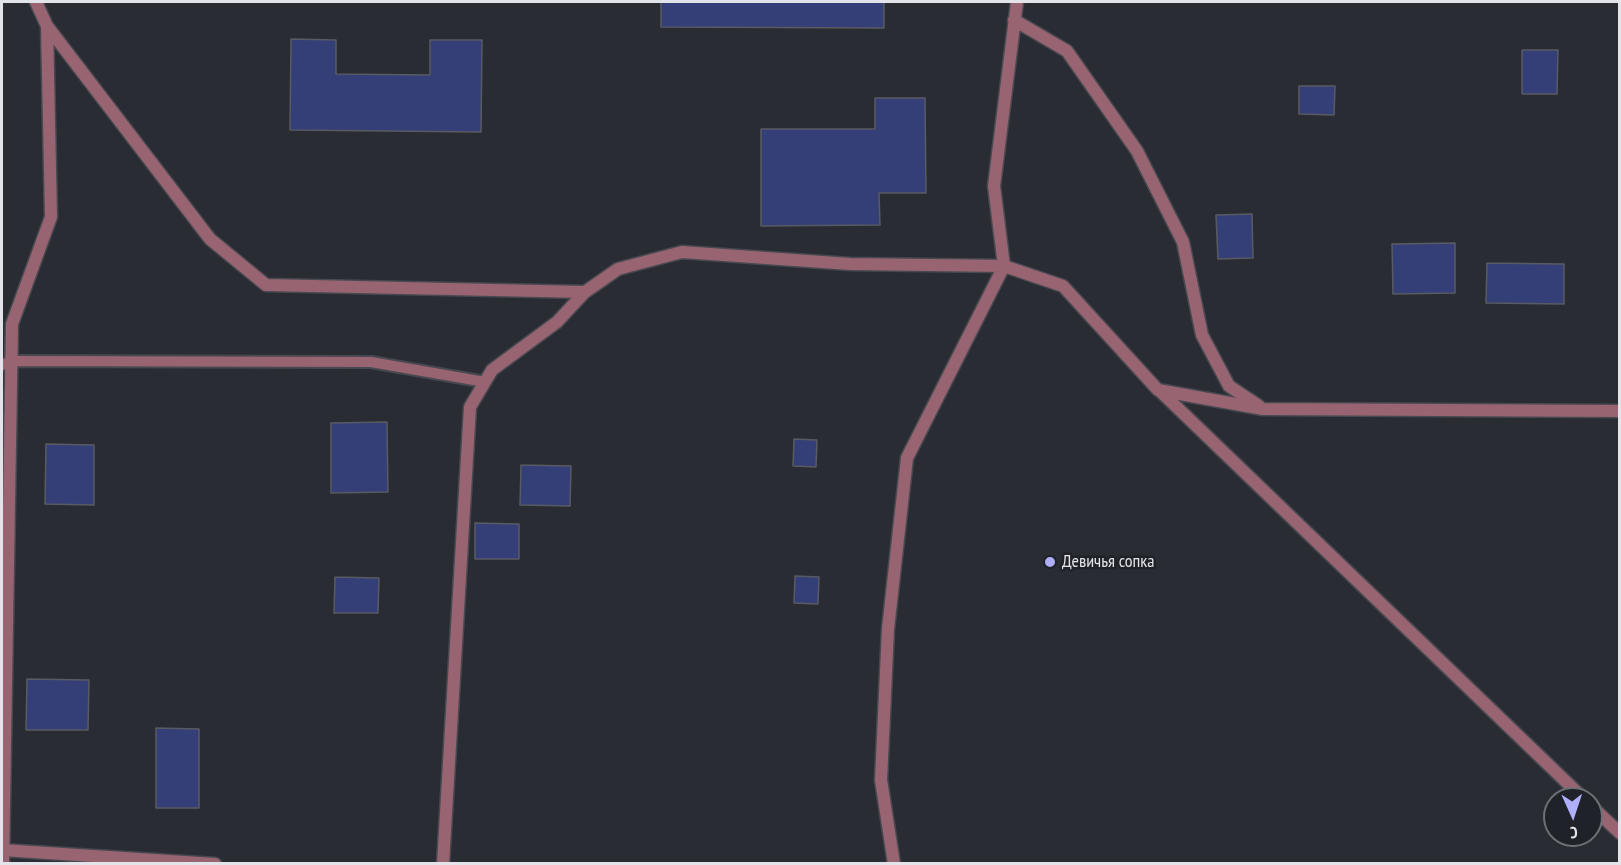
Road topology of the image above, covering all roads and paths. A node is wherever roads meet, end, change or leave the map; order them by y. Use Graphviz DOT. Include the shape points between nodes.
graph roads {
  1 [pos="36,2"];
  2 [pos="1017,2"];
  3 [pos="1014,20"];
  4 [pos="47,26"];
  5 [pos="1004,266"];
  6 [pos="585,292"];
  7 [pos="7,363"];
  8 [pos="484,382"];
  9 [pos="1158,390"];
  10 [pos="1263,409"];
  11 [pos="1620,411"];
  12 [pos="1572,787"];
  13 [pos="1603,817"];
  14 [pos="1620,833"];
  15 [pos="3,850"];
  16 [pos="3,864"];
  17 [pos="215,864"];
  18 [pos="443,864"];
  19 [pos="894,864"];
  1 -- 4 [label="street"];
  2 -- 3 [label="street"];
  3 -- 5 [label="street" via="994,186"];
  3 -- 10 [label="street" via="1067,51 1137,151 1183,242 1202,335 1229,386"];
  4 -- 6 [label="street" via="210,239 266,285"];
  4 -- 7 [label="street" via="51,217 12,324"];
  5 -- 6 [label="street" via="850,264 682,252 618,269"];
  5 -- 9 [label="street" via="1063,286"];
  5 -- 19 [label="street" via="908,458 888,629 881,780"];
  6 -- 8 [label="street" via="557,322 492,370"];
  7 -- 8 [label="lane" via="371,362"];
  7 -- 15 [label="street"];
  8 -- 18 [label="street" via="470,407"];
  9 -- 10 [label="street"];
  9 -- 12 [label="street"];
  10 -- 11 [label="street"];
  13 -- 14 [label="street"];
  15 -- 16 [label="street"];
  15 -- 17 [label="street"];
}
